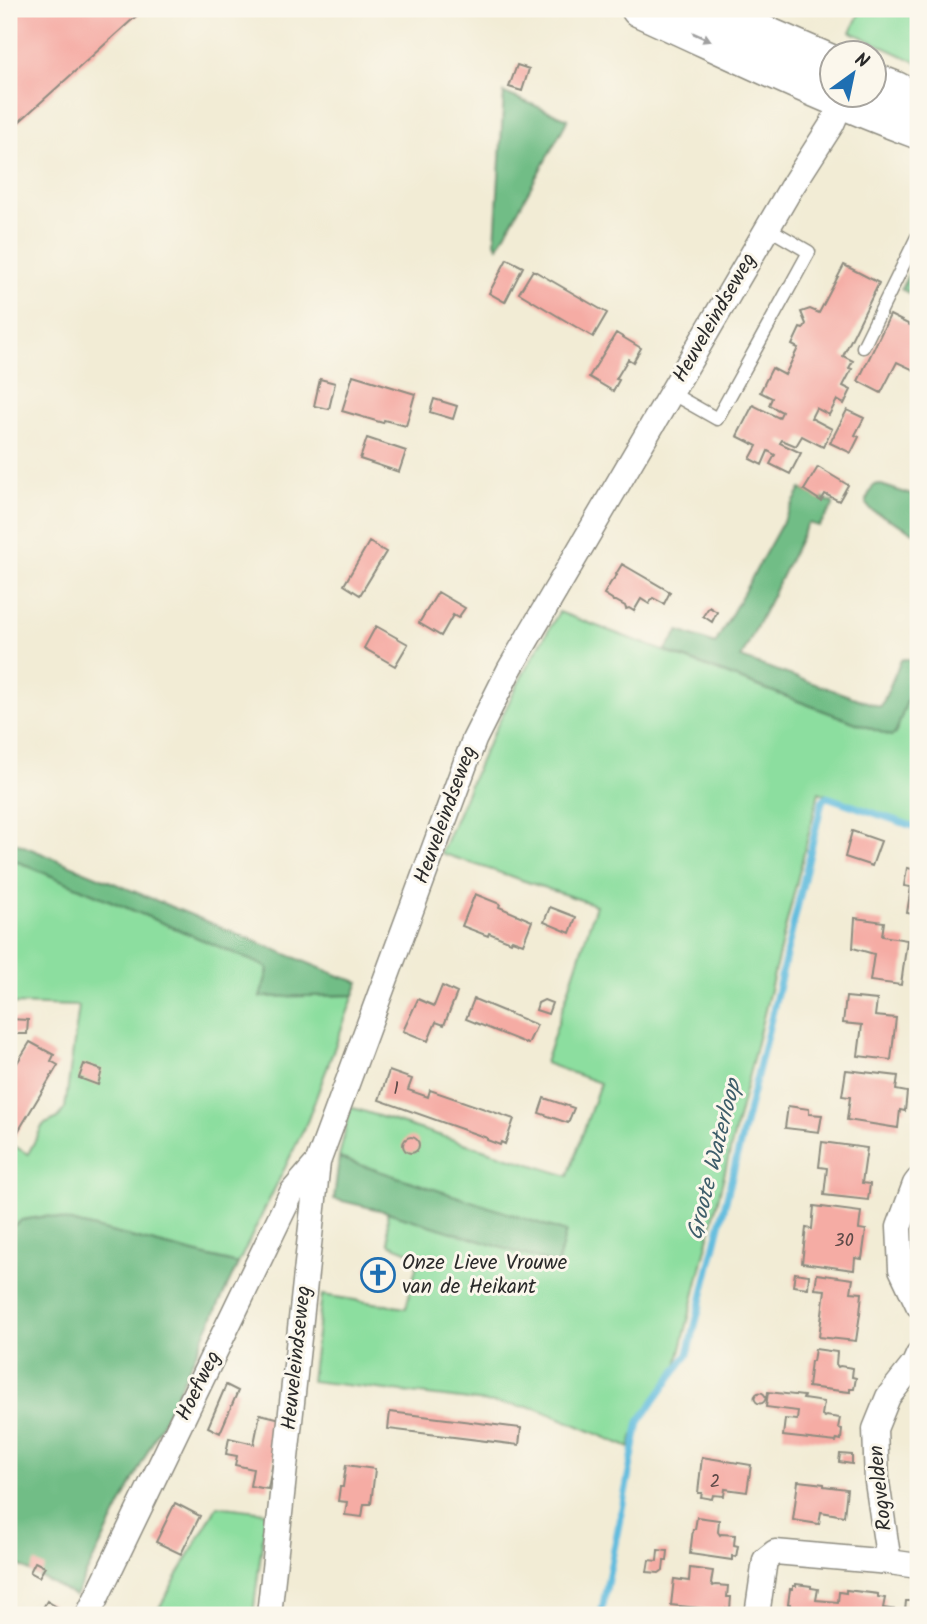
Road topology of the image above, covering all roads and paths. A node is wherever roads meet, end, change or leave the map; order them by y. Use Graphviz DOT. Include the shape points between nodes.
graph roads {
  1 [pos="639,9"];
  2 [pos="708,9"];
  3 [pos="818,57"];
  4 [pos="818,86"];
  5 [pos="888,86"];
  6 [pos="918,101"];
  7 [pos="839,108"];
  8 [pos="864,108"];
  9 [pos="918,131"];
  10 [pos="768,228"];
  11 [pos="918,235"];
  12 [pos="863,347"];
  13 [pos="671,393"];
  14 [pos="318,1162"];
  15 [pos="918,1180"];
  16 [pos="918,1305"];
  17 [pos="918,1355"];
  18 [pos="889,1562"];
  19 [pos="918,1566"];
  20 [pos="88,1615"];
  21 [pos="269,1615"];
  22 [pos="757,1615"];
  1 -- 4 [label="main road, one-way"];
  2 -- 3 [label="main road"];
  5 -- 6 [label="main road"];
  7 -- 10 [label="street, Heuveleindseweg"];
  8 -- 9 [label="main road"];
  10 -- 13 [label="street, Heuveleindseweg"];
  10 -- 13 [label="lane" via="808,252 717,419"];
  11 -- 12 [label="lane"];
  13 -- 14 [label="street, Heuveleindseweg" via="509,670 474,740"];
  14 -- 20 [label="street, Hoefweg" via="292,1192"];
  14 -- 21 [label="street, Heuveleindseweg"];
  15 -- 16 [label="street" via="899,1227 901,1269"];
  17 -- 18 [label="street, Rogvelden" via="888,1397 875,1429 877,1482"];
  18 -- 19 [label="street, Rogvelden"];
  18 -- 22 [label="street" via="775,1552 765,1560"];
}
